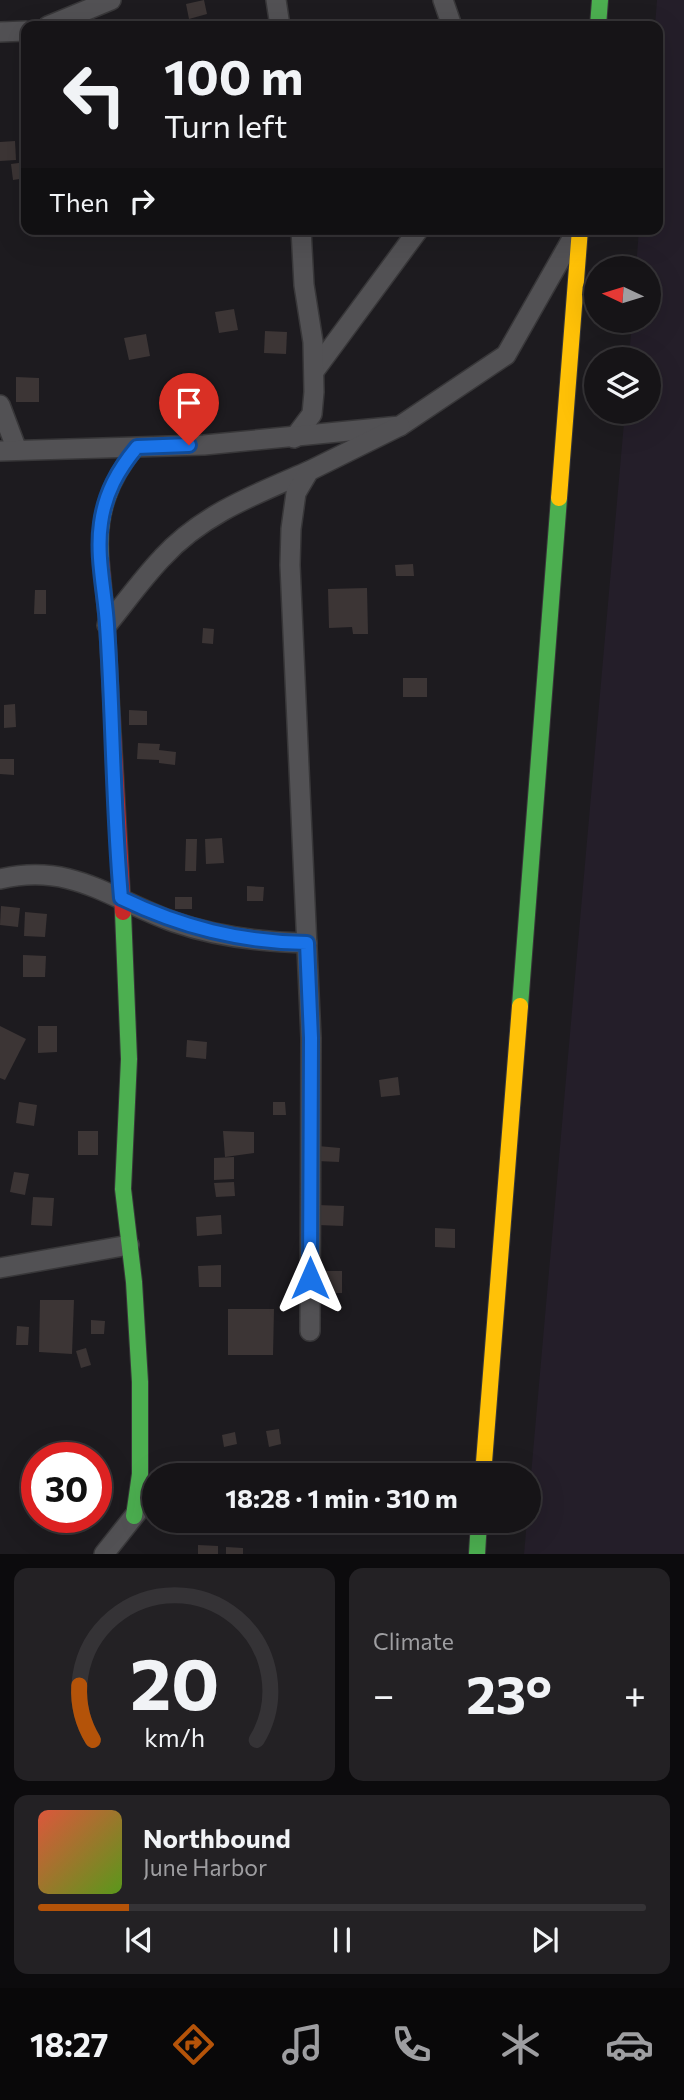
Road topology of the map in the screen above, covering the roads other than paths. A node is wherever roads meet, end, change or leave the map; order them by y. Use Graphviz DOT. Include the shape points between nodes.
graph roads {
  1 [pos="276,0"];
  2 [pos="443,0"];
  3 [pos="600,0"];
  4 [pos="101,2"];
  5 [pos="59,21"];
  6 [pos="278,21"];
  7 [pos="451,21"];
  8 [pos="598,21"];
  9 [pos="21,31"];
  10 [pos="0,32"];
  11 [pos="302,235"];
  12 [pos="415,235"];
  13 [pos="576,235"];
  14 [pos="579,235"];
  15 [pos="315,370"];
  16 [pos="0,405"];
  17 [pos="400,426"];
  18 [pos="294,438"];
  19 [pos="137,447"];
  20 [pos="8,451"];
  21 [pos="309,471"];
  22 [pos="107,625"];
  23 [pos="0,879"];
  24 [pos="121,898"];
  25 [pos="307,943"];
  26 [pos="130,1245"];
  27 [pos="0,1268"];
  28 [pos="310,1331"];
  29 [pos="484,1463"];
  30 [pos="142,1506"];
  31 [pos="134,1516"];
  32 [pos="478,1533"];
  33 [pos="104,1554"];
  34 [pos="477,1554"];
  1 -- 6 [label="street"];
  2 -- 7 [label="street"];
  3 -- 8 [label="street"];
  4 -- 5 [label="street"];
  9 -- 10 [label="street"];
  11 -- 15 [label="street"];
  12 -- 15 [label="street"];
  13 -- 17 [label="street" via="506,355"];
  14 -- 29 [label="street"];
  15 -- 18 [label="street" via="312,414"];
  16 -- 20 [label="street"];
  17 -- 18 [label="street"];
  17 -- 21 [label="street"];
  18 -- 19 [label="street"];
  19 -- 20 [label="street"];
  19 -- 22 [label="street" via="112,483 100,525"];
  21 -- 22 [label="street" via="239,501 200,524 162,557"];
  21 -- 25 [label="street" via="296,493 290,565"];
  22 -- 24 [label="street"];
  23 -- 24 [label="street" via="64,877"];
  24 -- 25 [label="street" via="172,921 225,936"];
  24 -- 26 [label="street" via="129,1059 123,1189"];
  25 -- 28 [label="street"];
  26 -- 27 [label="street"];
  26 -- 31 [label="street" via="140,1382"];
  30 -- 31 [label="street"];
  31 -- 33 [label="street"];
  32 -- 34 [label="street"];
}
